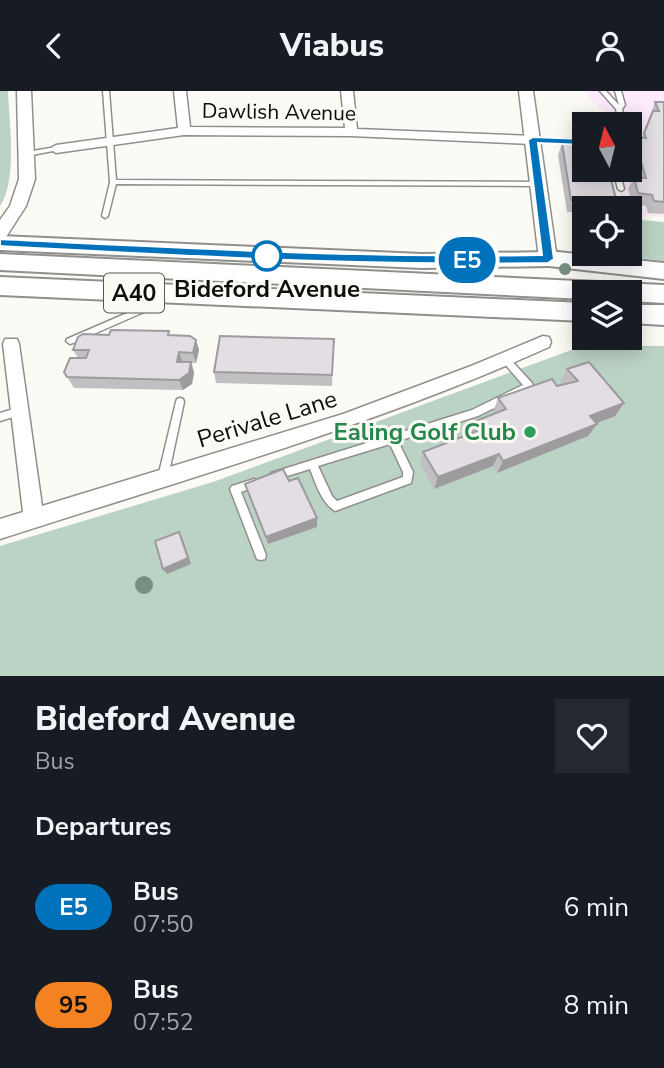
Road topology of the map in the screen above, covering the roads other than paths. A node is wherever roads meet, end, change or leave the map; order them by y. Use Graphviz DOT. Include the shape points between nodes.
graph roads {
  1 [pos="24,91"];
  2 [pos="106,91"];
  3 [pos="180,91"];
  4 [pos="347,91"];
  5 [pos="526,91"];
  6 [pos="603,91"];
  7 [pos="618,91"];
  8 [pos="620,109"];
  9 [pos="620,112"];
  10 [pos="184,131"];
  11 [pos="351,132"];
  12 [pos="110,140"];
  13 [pos="533,140"];
  14 [pos="572,142"];
  15 [pos="56,149"];
  16 [pos="27,154"];
  17 [pos="113,182"];
  18 [pos="619,182"];
  19 [pos="538,184"];
  20 [pos="621,189"];
  21 [pos="105,216"];
  22 [pos="0,233"];
  23 [pos="0,243"];
  24 [pos="548,259"];
  25 [pos="0,263"];
  26 [pos="664,271"];
  27 [pos="0,286"];
  28 [pos="664,294"];
  29 [pos="268,299"];
  30 [pos="0,304"];
  31 [pos="141,310"];
  32 [pos="572,312"];
  33 [pos="642,314"];
  34 [pos="664,315"];
  35 [pos="70,341"];
  36 [pos="543,342"];
  37 [pos="11,345"];
  38 [pos="506,360"];
  39 [pos="180,402"];
  40 [pos="20,411"];
  41 [pos="0,417"];
  42 [pos="392,438"];
  43 [pos="312,463"];
  44 [pos="163,477"];
  45 [pos="34,518"];
  46 [pos="0,529"];
  47 [pos="261,555"];
  1 -- 16 [label="street"];
  2 -- 12 [label="lane"];
  3 -- 10 [label="street"];
  4 -- 11 [label="street"];
  5 -- 13 [label="street"];
  6 -- 8 [label="lane"];
  7 -- 8 [label="lane"];
  8 -- 9 [label="lane"];
  10 -- 11 [label="street, Dawlish Avenue"];
  10 -- 12 [label="street, Dawlish Avenue"];
  11 -- 13 [label="street, Dawlish Avenue"];
  12 -- 15 [label="street, Dawlish Avenue"];
  12 -- 17 [label="lane"];
  13 -- 14 [label="lane"];
  13 -- 19 [label="street"];
  15 -- 16 [label="lane, Dawlish Avenue"];
  16 -- 22 [label="street" via="24,192"];
  17 -- 19 [label="lane"];
  17 -- 21 [label="lane"];
  18 -- 20 [label="lane"];
  19 -- 24 [label="street"];
  23 -- 24 [label="main road" via="422,261"];
  24 -- 26 [label="highway"];
  25 -- 28 [label="highway, A40"];
  27 -- 29 [label="highway, A40"];
  29 -- 31 [label="highway, A40" via="181,311"];
  29 -- 32 [label="highway, A40"];
  30 -- 31 [label="highway, A40"];
  31 -- 35 [label="lane"];
  33 -- 34 [label="highway"];
  36 -- 38 [label="street, Perivale Lane"];
  37 -- 40 [label="street"];
  38 -- 42 [label="lane" via="529,386 475,413"];
  38 -- 44 [label="street, Perivale Lane" via="376,411"];
  39 -- 44 [label="lane"];
  40 -- 41 [label="lane"];
  40 -- 45 [label="street"];
  42 -- 43 [label="lane"];
  42 -- 43 [label="lane" via="408,479 335,506"];
  43 -- 47 [label="lane" via="235,489"];
  44 -- 45 [label="street, Perivale Lane"];
  45 -- 46 [label="street, Perivale Lane"];
}
